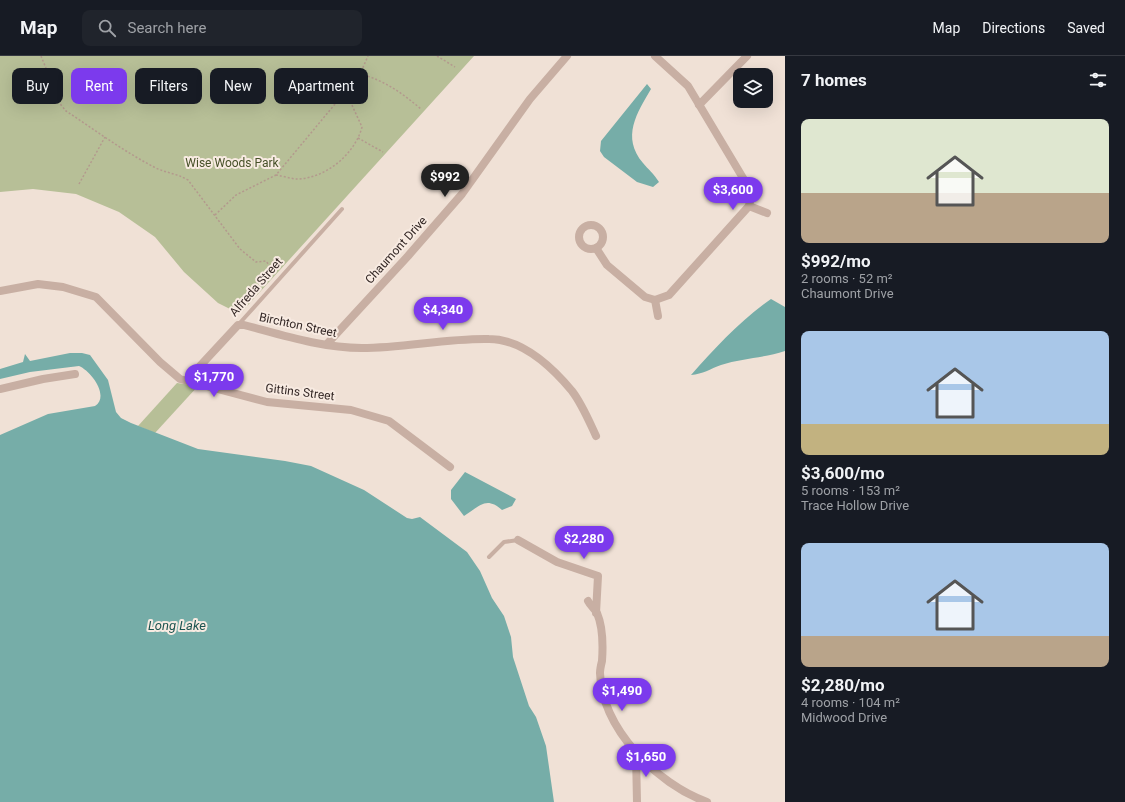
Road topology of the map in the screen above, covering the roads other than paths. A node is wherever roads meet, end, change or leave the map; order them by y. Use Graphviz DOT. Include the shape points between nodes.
graph roads {
  1 [pos="567,56"];
  2 [pos="655,56"];
  3 [pos="747,56"];
  4 [pos="699,105"];
  5 [pos="749,206"];
  6 [pos="342,209"];
  7 [pos="767,213"];
  8 [pos="596,248"];
  9 [pos="0,291"];
  10 [pos="655,300"];
  11 [pos="658,316"];
  12 [pos="238,325"];
  13 [pos="327,344"];
  14 [pos="75,374"];
  15 [pos="187,380"];
  16 [pos="0,389"];
  17 [pos="596,436"];
  18 [pos="450,467"];
  19 [pos="518,540"];
  20 [pos="489,557"];
  21 [pos="588,601"];
  22 [pos="596,613"];
  23 [pos="636,754"];
  24 [pos="637,802"];
  25 [pos="707,802"];
  1 -- 13 [label="street, Chaumont Drive" via="530,99 462,194"];
  2 -- 4 [label="street" via="688,86"];
  3 -- 4 [label="street"];
  4 -- 5 [label="street" via="746,183 751,196"];
  5 -- 7 [label="street"];
  5 -- 10 [label="street" via="669,294"];
  6 -- 12 [label="lane, Alfreda Street"];
  8 -- 10 [label="street" via="607,265 645,297"];
  9 -- 15 [label="street, Gittins Street" via="38,284 63,287 96,297 160,362 180,379"];
  10 -- 11 [label="street"];
  12 -- 13 [label="street, Birchton Street"];
  12 -- 15 [label="street, Alfreda Street"];
  13 -- 17 [label="street, Birchton Street" via="360,348 491,339 508,342 540,359 572,391"];
  14 -- 16 [label="street" via="43,378"];
  15 -- 18 [label="street, Gittins Street" via="267,402 351,410 389,421"];
  19 -- 20 [label="lane" via="504,542"];
  19 -- 22 [label="street" via="557,562 598,576"];
  21 -- 22 [label="street"];
  22 -- 23 [label="street" via="602,646 600,673 605,699 622,736"];
  23 -- 24 [label="street"];
  23 -- 25 [label="street" via="690,796"];
}
